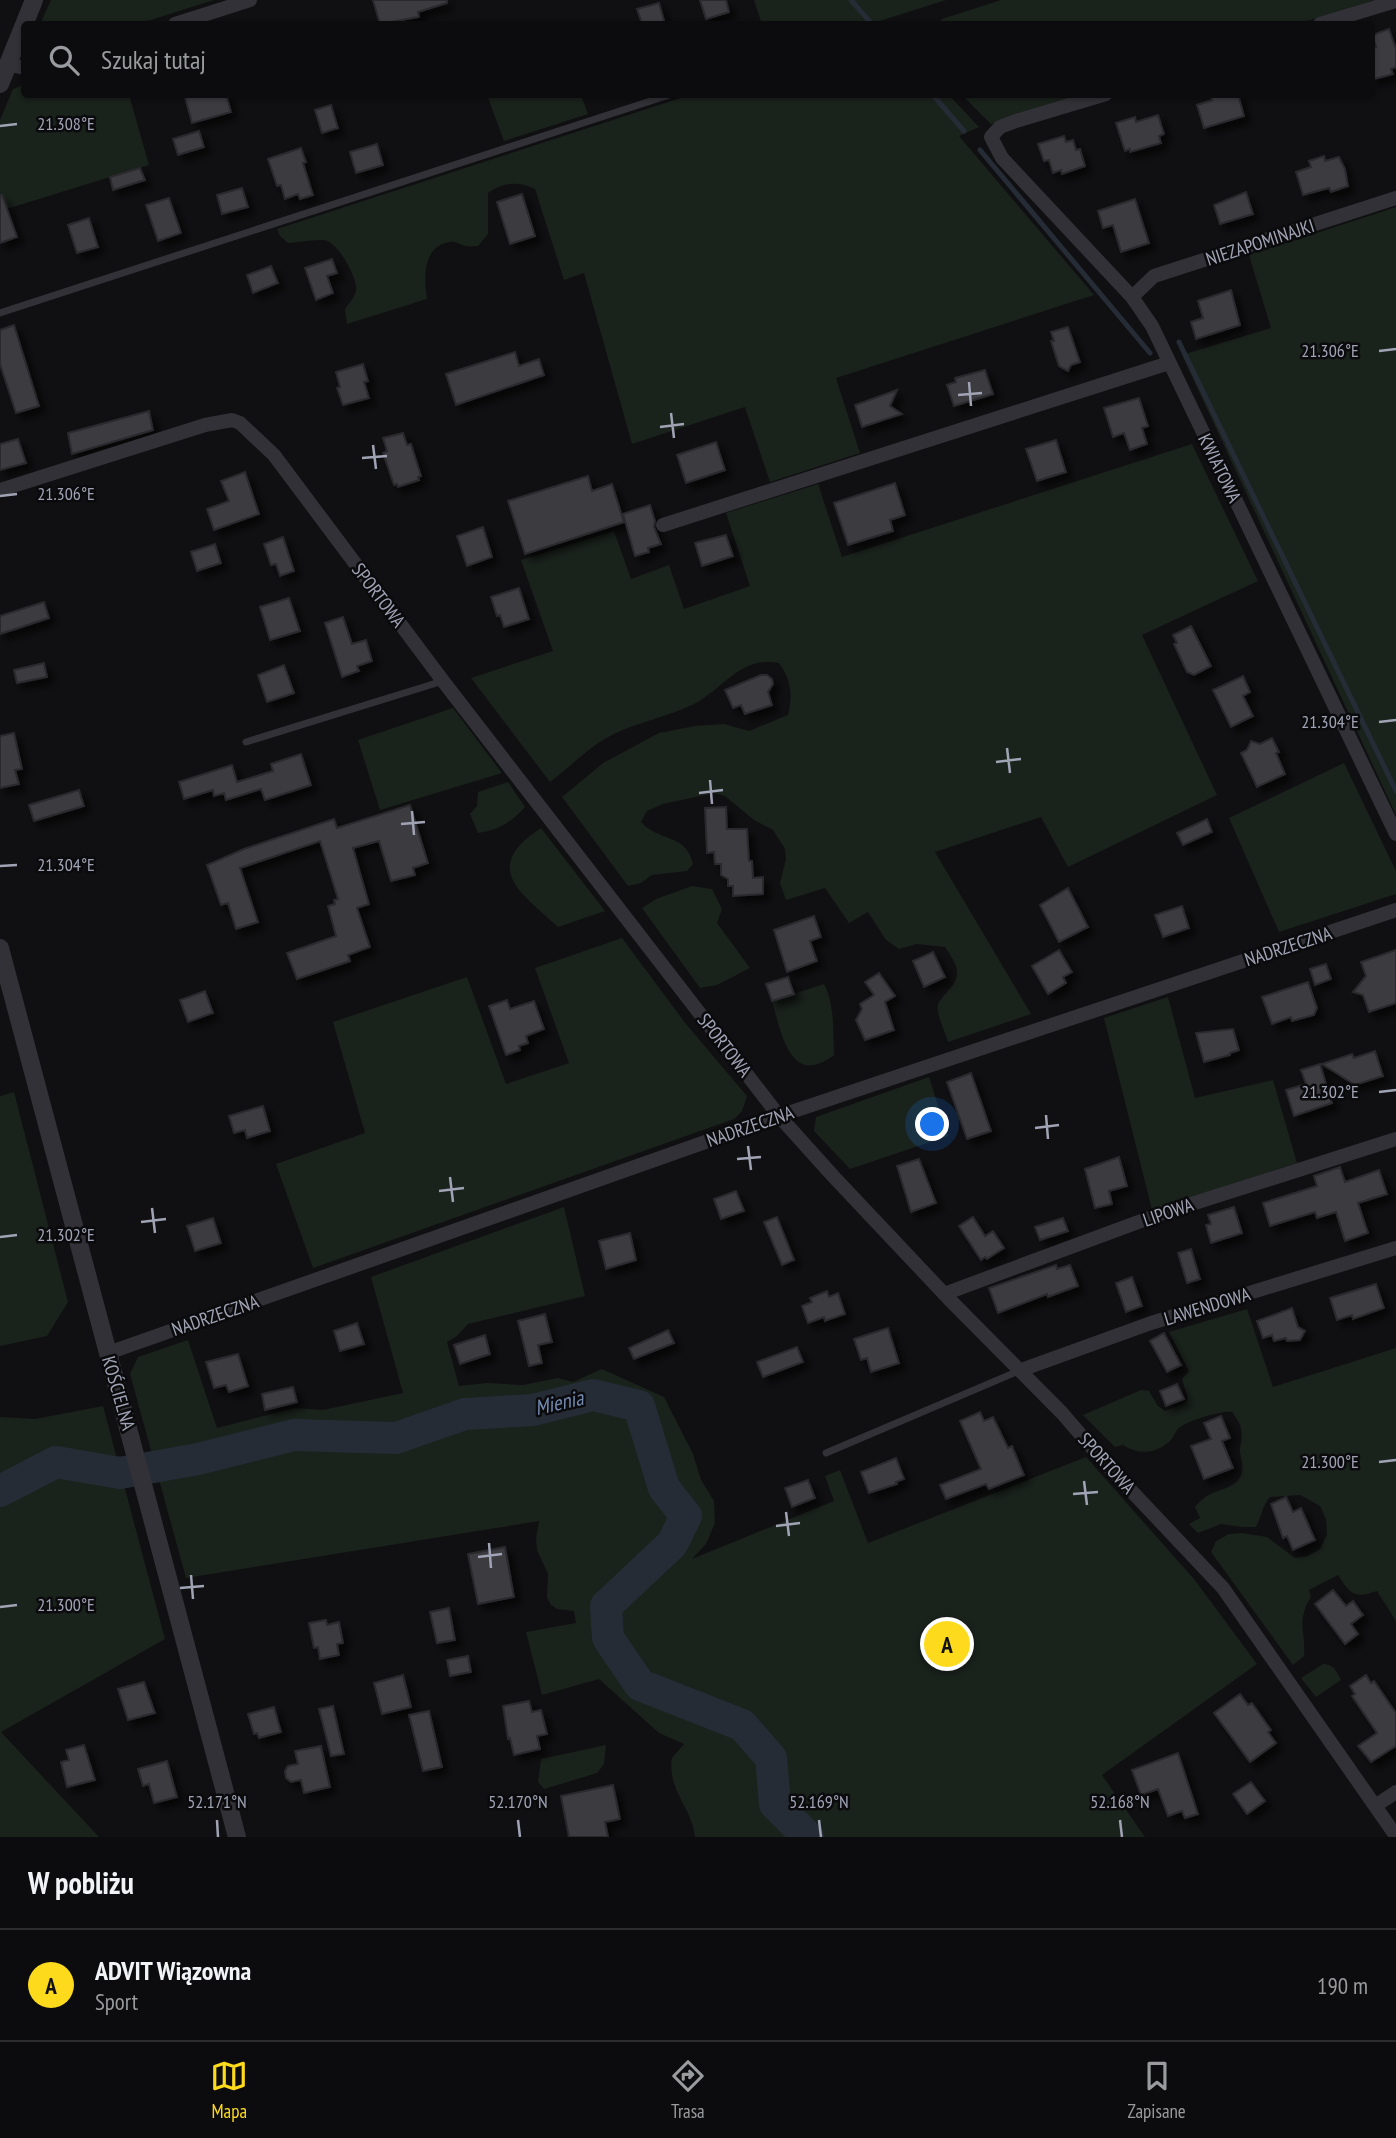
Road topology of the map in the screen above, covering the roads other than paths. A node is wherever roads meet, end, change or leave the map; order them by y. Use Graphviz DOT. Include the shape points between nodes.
graph roads {
  1 [pos="34,0"];
  2 [pos="250,0"];
  3 [pos="1396,1"];
  4 [pos="28,21"];
  5 [pos="184,21"];
  6 [pos="1330,21"];
  7 [pos="21,48"];
  8 [pos="16,66"];
  9 [pos="0,84"];
  10 [pos="660,98"];
  11 [pos="1093,98"];
  12 [pos="1396,198"];
  13 [pos="1132,297"];
  14 [pos="0,313"];
  15 [pos="1169,363"];
  16 [pos="0,490"];
  17 [pos="663,525"];
  18 [pos="443,681"];
  19 [pos="246,742"];
  20 [pos="1396,834"];
  21 [pos="1396,910"];
  22 [pos="0,948"];
  23 [pos="779,1116"];
  24 [pos="1396,1139"];
  25 [pos="1396,1248"];
  26 [pos="944,1293"];
  27 [pos="108,1353"];
  28 [pos="1021,1370"];
  29 [pos="826,1453"];
  30 [pos="1396,1792"];
  31 [pos="1375,1806"];
  32 [pos="1396,1836"];
  33 [pos="237,1837"];
  1 -- 4 [label="street"];
  2 -- 5 [label="street"];
  3 -- 6 [label="street"];
  7 -- 8 [label="street"];
  8 -- 9 [label="street"];
  10 -- 14 [label="lane"];
  11 -- 13 [label="street, KWIATOWA" via="1000,127 991,137 1002,158"];
  12 -- 13 [label="street, NIEZAPOMINAJKI" via="1154,276"];
  13 -- 15 [label="street, KWIATOWA"];
  15 -- 17 [label="street"];
  15 -- 20 [label="street, KWIATOWA"];
  16 -- 18 [label="street, SPORTOWA" via="205,425 240,423 274,455"];
  18 -- 19 [label="lane"];
  18 -- 23 [label="street, SPORTOWA"];
  21 -- 23 [label="street, NADRZECZNA"];
  22 -- 27 [label="street, KOŚCIELNA"];
  23 -- 26 [label="street, SPORTOWA"];
  23 -- 27 [label="street, NADRZECZNA"];
  24 -- 26 [label="street, LIPOWA" via="1160,1214"];
  25 -- 28 [label="street, LAWENDOWA" via="1151,1323"];
  26 -- 28 [label="street, SPORTOWA"];
  27 -- 33 [label="street, KOŚCIELNA"];
  28 -- 29 [label="lane"];
  28 -- 31 [label="street, SPORTOWA" via="1223,1588"];
  30 -- 31 [label="street"];
  31 -- 32 [label="street, SPORTOWA"];
}
